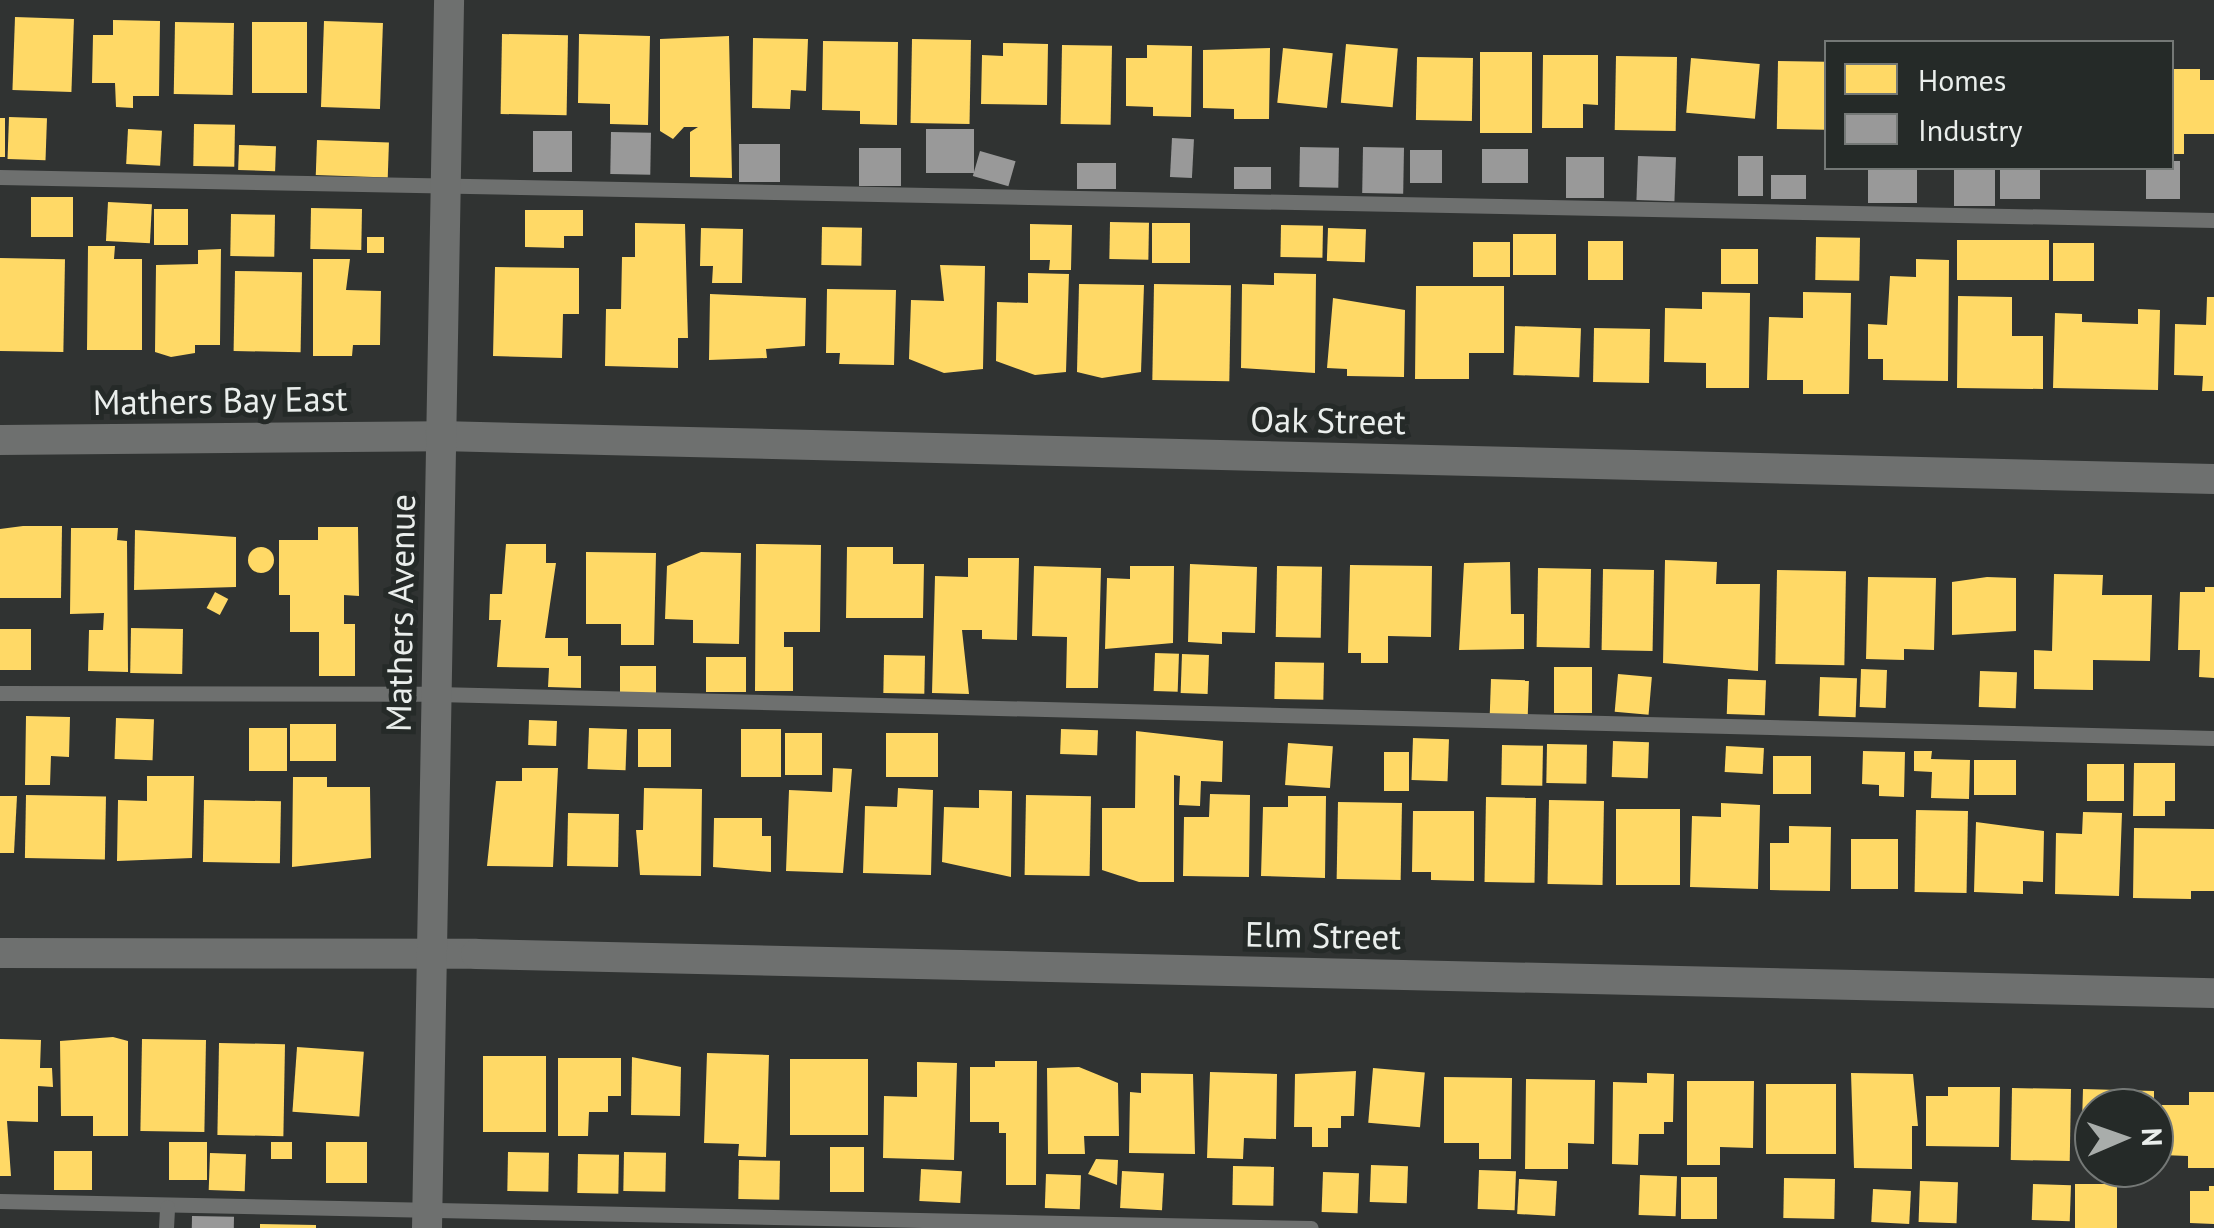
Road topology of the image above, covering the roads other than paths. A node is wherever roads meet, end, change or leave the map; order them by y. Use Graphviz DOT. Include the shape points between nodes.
graph roads {
  1 [pos="449,0"];
  2 [pos="0,178"];
  3 [pos="446,187"];
  4 [pos="2214,220"];
  5 [pos="440,436"];
  6 [pos="0,440"];
  7 [pos="2214,478"];
  8 [pos="0,694"];
  9 [pos="436,694"];
  10 [pos="2214,738"];
  11 [pos="431,953"];
  12 [pos="0,954"];
  13 [pos="2214,993"];
  14 [pos="0,1201"];
  15 [pos="166,1207"];
  16 [pos="427,1220"];
  17 [pos="166,1228"];
  18 [pos="1311,1228"];
  1 -- 3 [label="street, Mathers Avenue"];
  2 -- 3 [label="lane"];
  3 -- 4 [label="lane"];
  3 -- 5 [label="street, Mathers Avenue"];
  5 -- 6 [label="street, Mathers Bay East"];
  5 -- 7 [label="street, Oak Street"];
  5 -- 9 [label="street, Mathers Avenue"];
  8 -- 9 [label="lane"];
  9 -- 10 [label="lane"];
  9 -- 11 [label="street, Mathers Avenue"];
  11 -- 12 [label="street"];
  11 -- 13 [label="street, Elm Street"];
  11 -- 16 [label="street, Mathers Avenue"];
  14 -- 15 [label="lane"];
  15 -- 16 [label="lane"];
  15 -- 17 [label="lane"];
  16 -- 18 [label="lane"];
}
